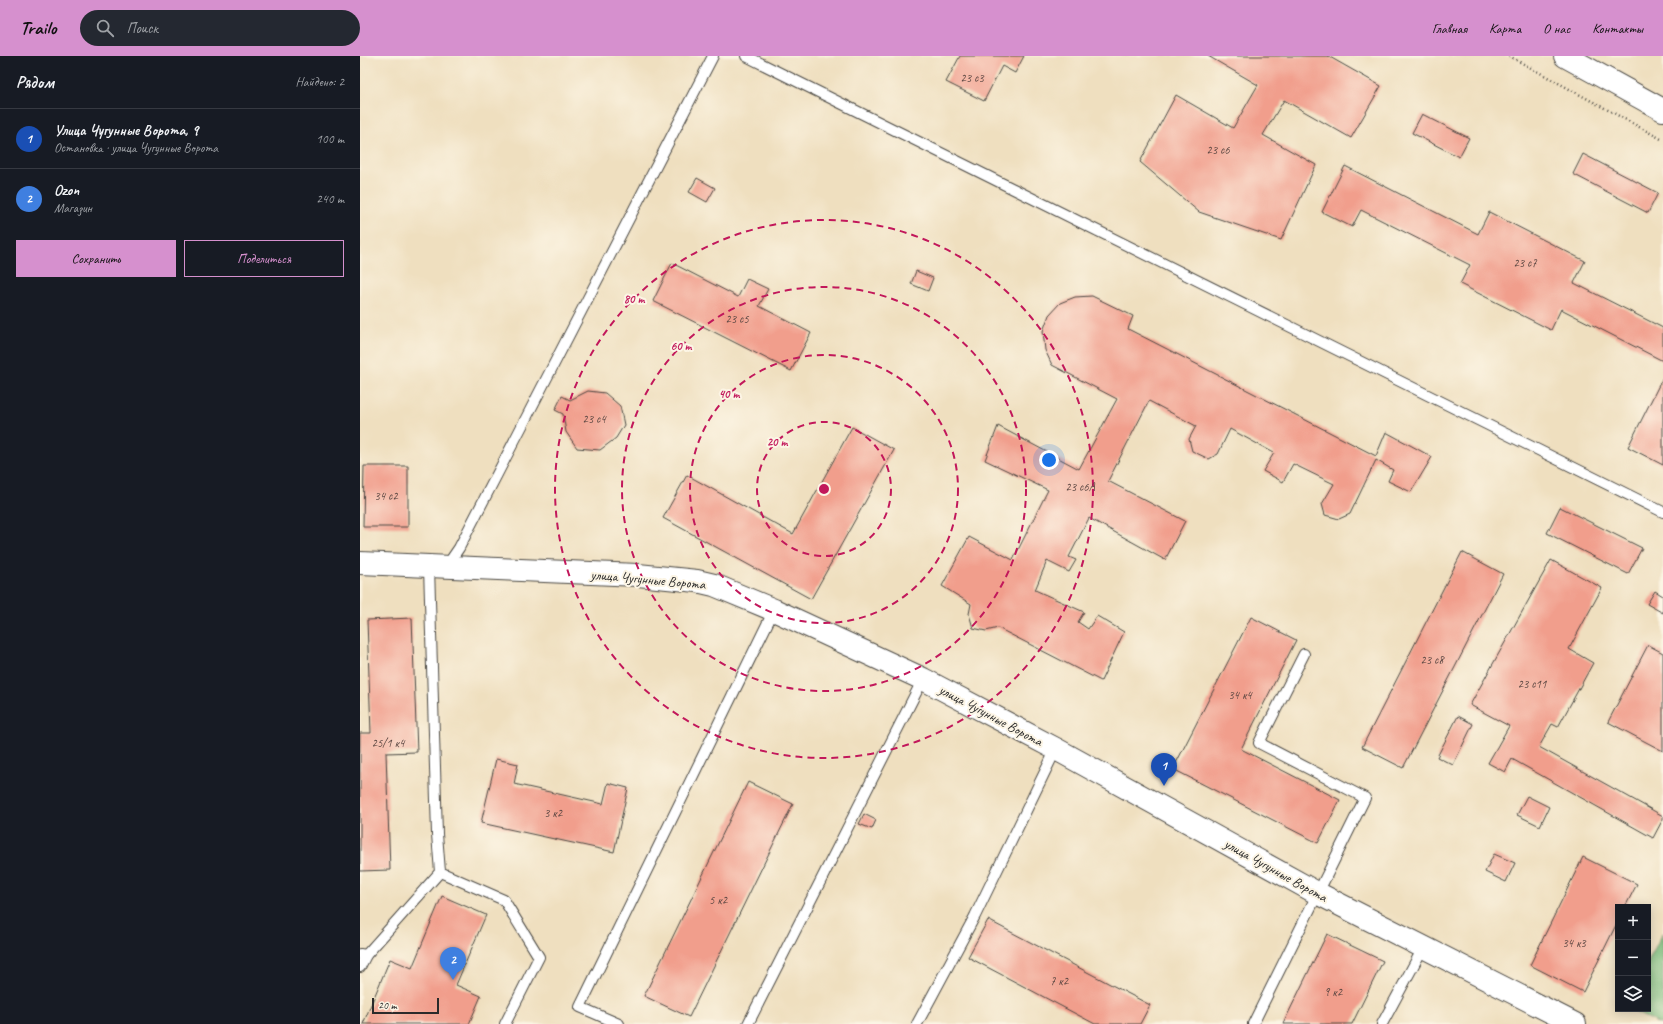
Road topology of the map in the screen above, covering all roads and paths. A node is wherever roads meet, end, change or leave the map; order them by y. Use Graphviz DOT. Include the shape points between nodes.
graph roads {
  1 [pos="713,56"];
  2 [pos="746,56"];
  3 [pos="1509,56"];
  4 [pos="1564,56"];
  5 [pos="1663,110"];
  6 [pos="1663,140"];
  7 [pos="1663,512"];
  8 [pos="360,563"];
  9 [pos="438,567"];
  10 [pos="774,610"];
  11 [pos="1304,654"];
  12 [pos="923,679"];
  13 [pos="1056,749"];
  14 [pos="440,872"];
  15 [pos="1317,892"];
  16 [pos="1424,946"];
  17 [pos="363,954"];
  18 [pos="360,967"];
  19 [pos="505,1024"];
  20 [pos="619,1024"];
  21 [pos="748,1024"];
  22 [pos="917,1024"];
  23 [pos="1253,1024"];
  24 [pos="1382,1024"];
  25 [pos="1575,1024"];
  1 -- 9 [label="lane" via="459,548"];
  2 -- 7 [label="lane"];
  3 -- 6 [label="path"];
  4 -- 5 [label="street"];
  8 -- 9 [label="street, улица Чугунные Ворота"];
  9 -- 10 [label="street, улица Чугунные Ворота" via="698,580"];
  9 -- 14 [label="lane" via="437,834"];
  10 -- 12 [label="street, улица Чугунные Ворота"];
  10 -- 20 [label="lane" via="580,1007"];
  11 -- 15 [label="lane" via="1259,743 1365,798"];
  12 -- 13 [label="street, улица Чугунные Ворота"];
  12 -- 21 [label="lane"];
  13 -- 15 [label="street, улица Чугунные Ворота"];
  13 -- 22 [label="lane" via="975,916"];
  14 -- 17 [label="lane"];
  14 -- 19 [label="lane" via="504,900 539,957"];
  15 -- 16 [label="street, улица Чугунные Ворота"];
  15 -- 23 [label="lane"];
  16 -- 24 [label="lane"];
  16 -- 25 [label="street, улица Чугунные Ворота"];
  17 -- 18 [label="lane"];
}
